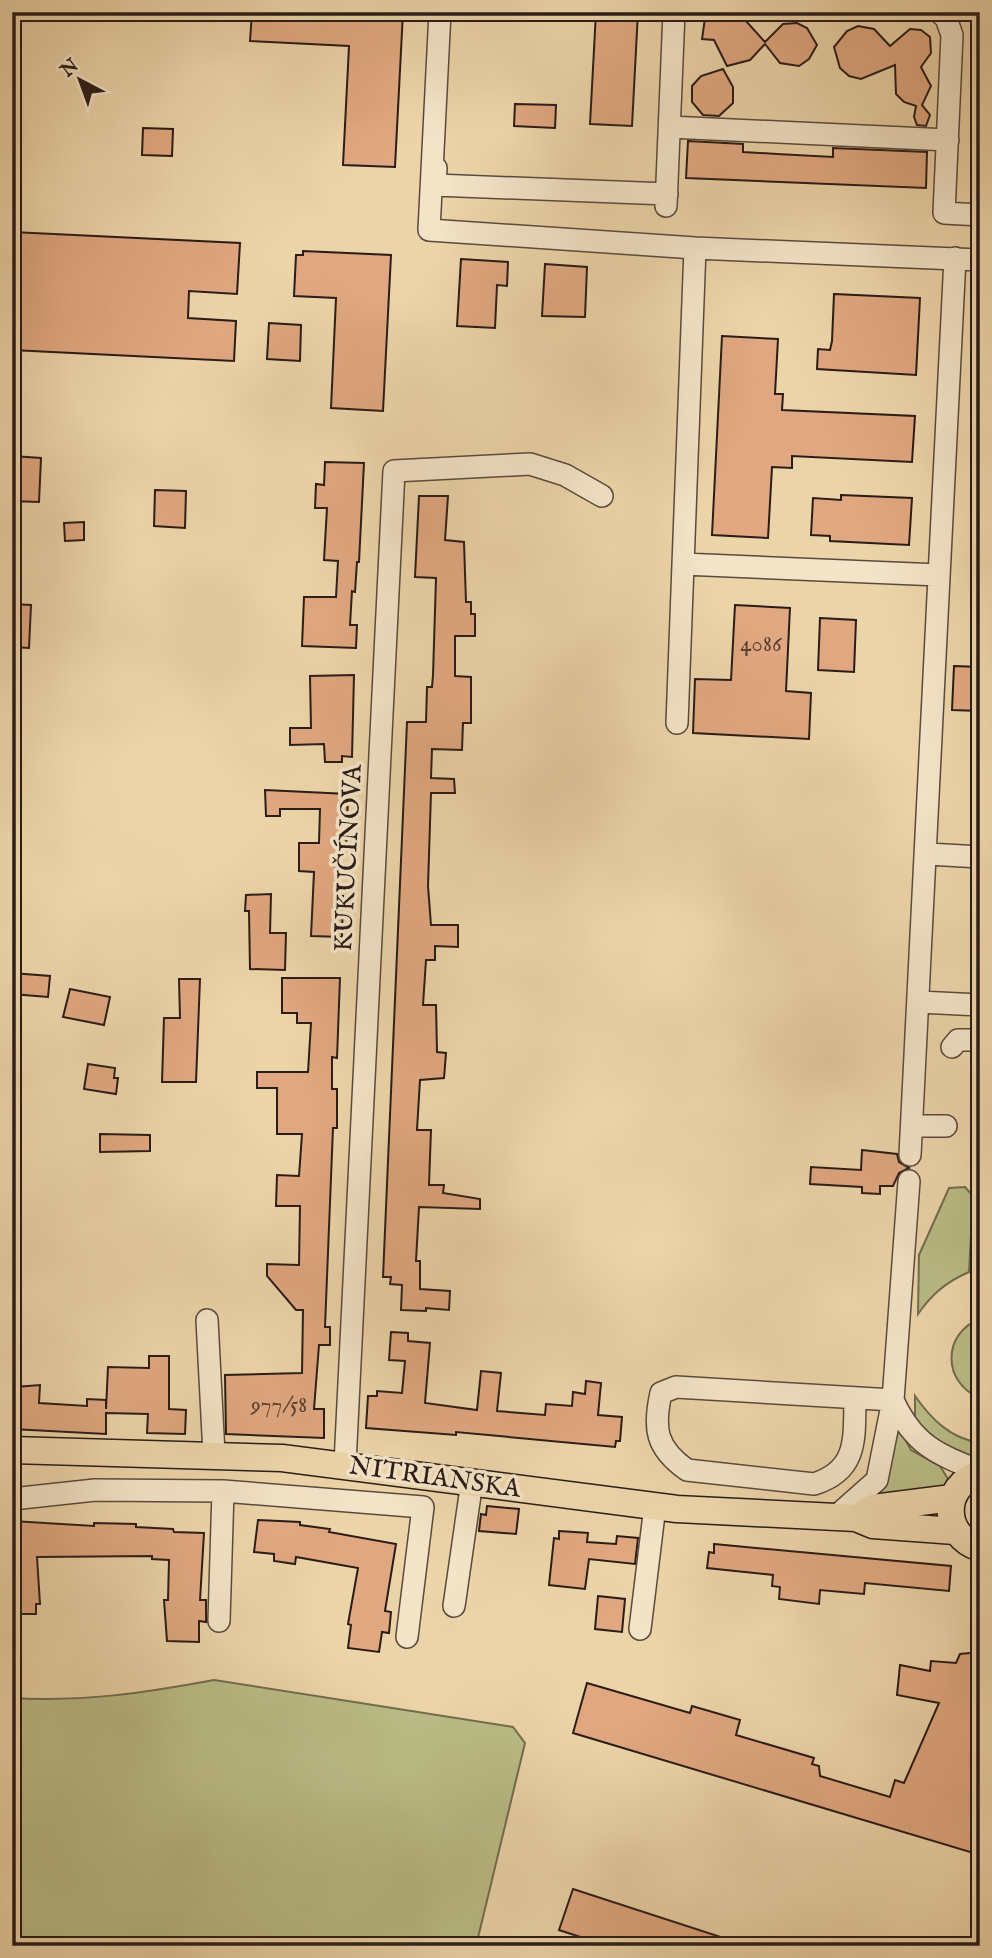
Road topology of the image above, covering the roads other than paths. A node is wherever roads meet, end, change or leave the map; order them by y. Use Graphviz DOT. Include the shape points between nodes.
graph roads {
  1 [pos="440,12"];
  2 [pos="674,12"];
  3 [pos="944,14"];
  4 [pos="670,127"];
  5 [pos="948,140"];
  6 [pos="980,215"];
  7 [pos="695,248"];
  8 [pos="955,258"];
  9 [pos="980,260"];
  10 [pos="602,496"];
  11 [pos="683,564"];
  12 [pos="939,575"];
  13 [pos="677,723"];
  14 [pos="928,854"];
  15 [pos="980,857"];
  16 [pos="919,1002"];
  17 [pos="980,1005"];
  18 [pos="980,1040"];
  19 [pos="952,1047"];
  20 [pos="912,1126"];
  21 [pos="946,1126"];
  22 [pos="910,1155"];
  23 [pos="909,1181"];
  24 [pos="207,1320"];
  25 [pos="855,1398"];
  26 [pos="893,1400"];
  27 [pos="12,1450"];
  28 [pos="214,1454"];
  29 [pos="345,1464"];
  30 [pos="472,1481"];
  31 [pos="968,1482"];
  32 [pos="223,1491"];
  33 [pos="12,1499"];
  34 [pos="655,1506"];
  35 [pos="844,1519"];
  36 [pos="971,1545"];
  37 [pos="454,1606"];
  38 [pos="219,1621"];
  39 [pos="640,1629"];
  40 [pos="407,1637"];
  1 -- 4 [label="street" via="435,185 666,200"];
  1 -- 7 [label="street" via="429,230"];
  2 -- 4 [label="street"];
  3 -- 5 [label="street" via="953,35"];
  4 -- 5 [label="street"];
  5 -- 6 [label="street" via="944,213"];
  7 -- 8 [label="street"];
  7 -- 11 [label="street"];
  8 -- 9 [label="street"];
  8 -- 12 [label="street"];
  10 -- 29 [label="street, KUKUČÍNOVA" via="565,475 530,464 394,471"];
  11 -- 12 [label="street"];
  11 -- 13 [label="street"];
  12 -- 14 [label="street"];
  14 -- 15 [label="street"];
  14 -- 16 [label="street"];
  16 -- 17 [label="street"];
  16 -- 20 [label="street"];
  18 -- 19 [label="street" via="958,1040"];
  20 -- 21 [label="street"];
  20 -- 22 [label="street"];
  23 -- 26 [label="street"];
  24 -- 28 [label="street"];
  25 -- 25 [label="street" via="854,1438 846,1466 814,1484 687,1470 670,1458 659,1440 661,1393 676,1388"];
  25 -- 26 [label="street"];
  26 -- 31 [label="street" via="910,1432 948,1459"];
  26 -- 35 [label="street" via="877,1480"];
  27 -- 28 [label="main road, NITRIANSKA"];
  28 -- 29 [label="main road, NITRIANSKA"];
  29 -- 30 [label="main road, NITRIANSKA"];
  30 -- 34 [label="main road, NITRIANSKA"];
  30 -- 37 [label="street"];
  31 -- 35 [label="main road, NITRIANSKA"];
  31 -- 36 [label="main road, NITRIANSKA" via="950,1509"];
  32 -- 33 [label="street, NITRIANSKA" via="95,1490"];
  32 -- 38 [label="street"];
  32 -- 40 [label="street, NITRIANSKA" via="423,1507"];
  34 -- 35 [label="main road, NITRIANSKA"];
  34 -- 39 [label="street"];
  35 -- 36 [label="main road, NITRIANSKA"];
}
